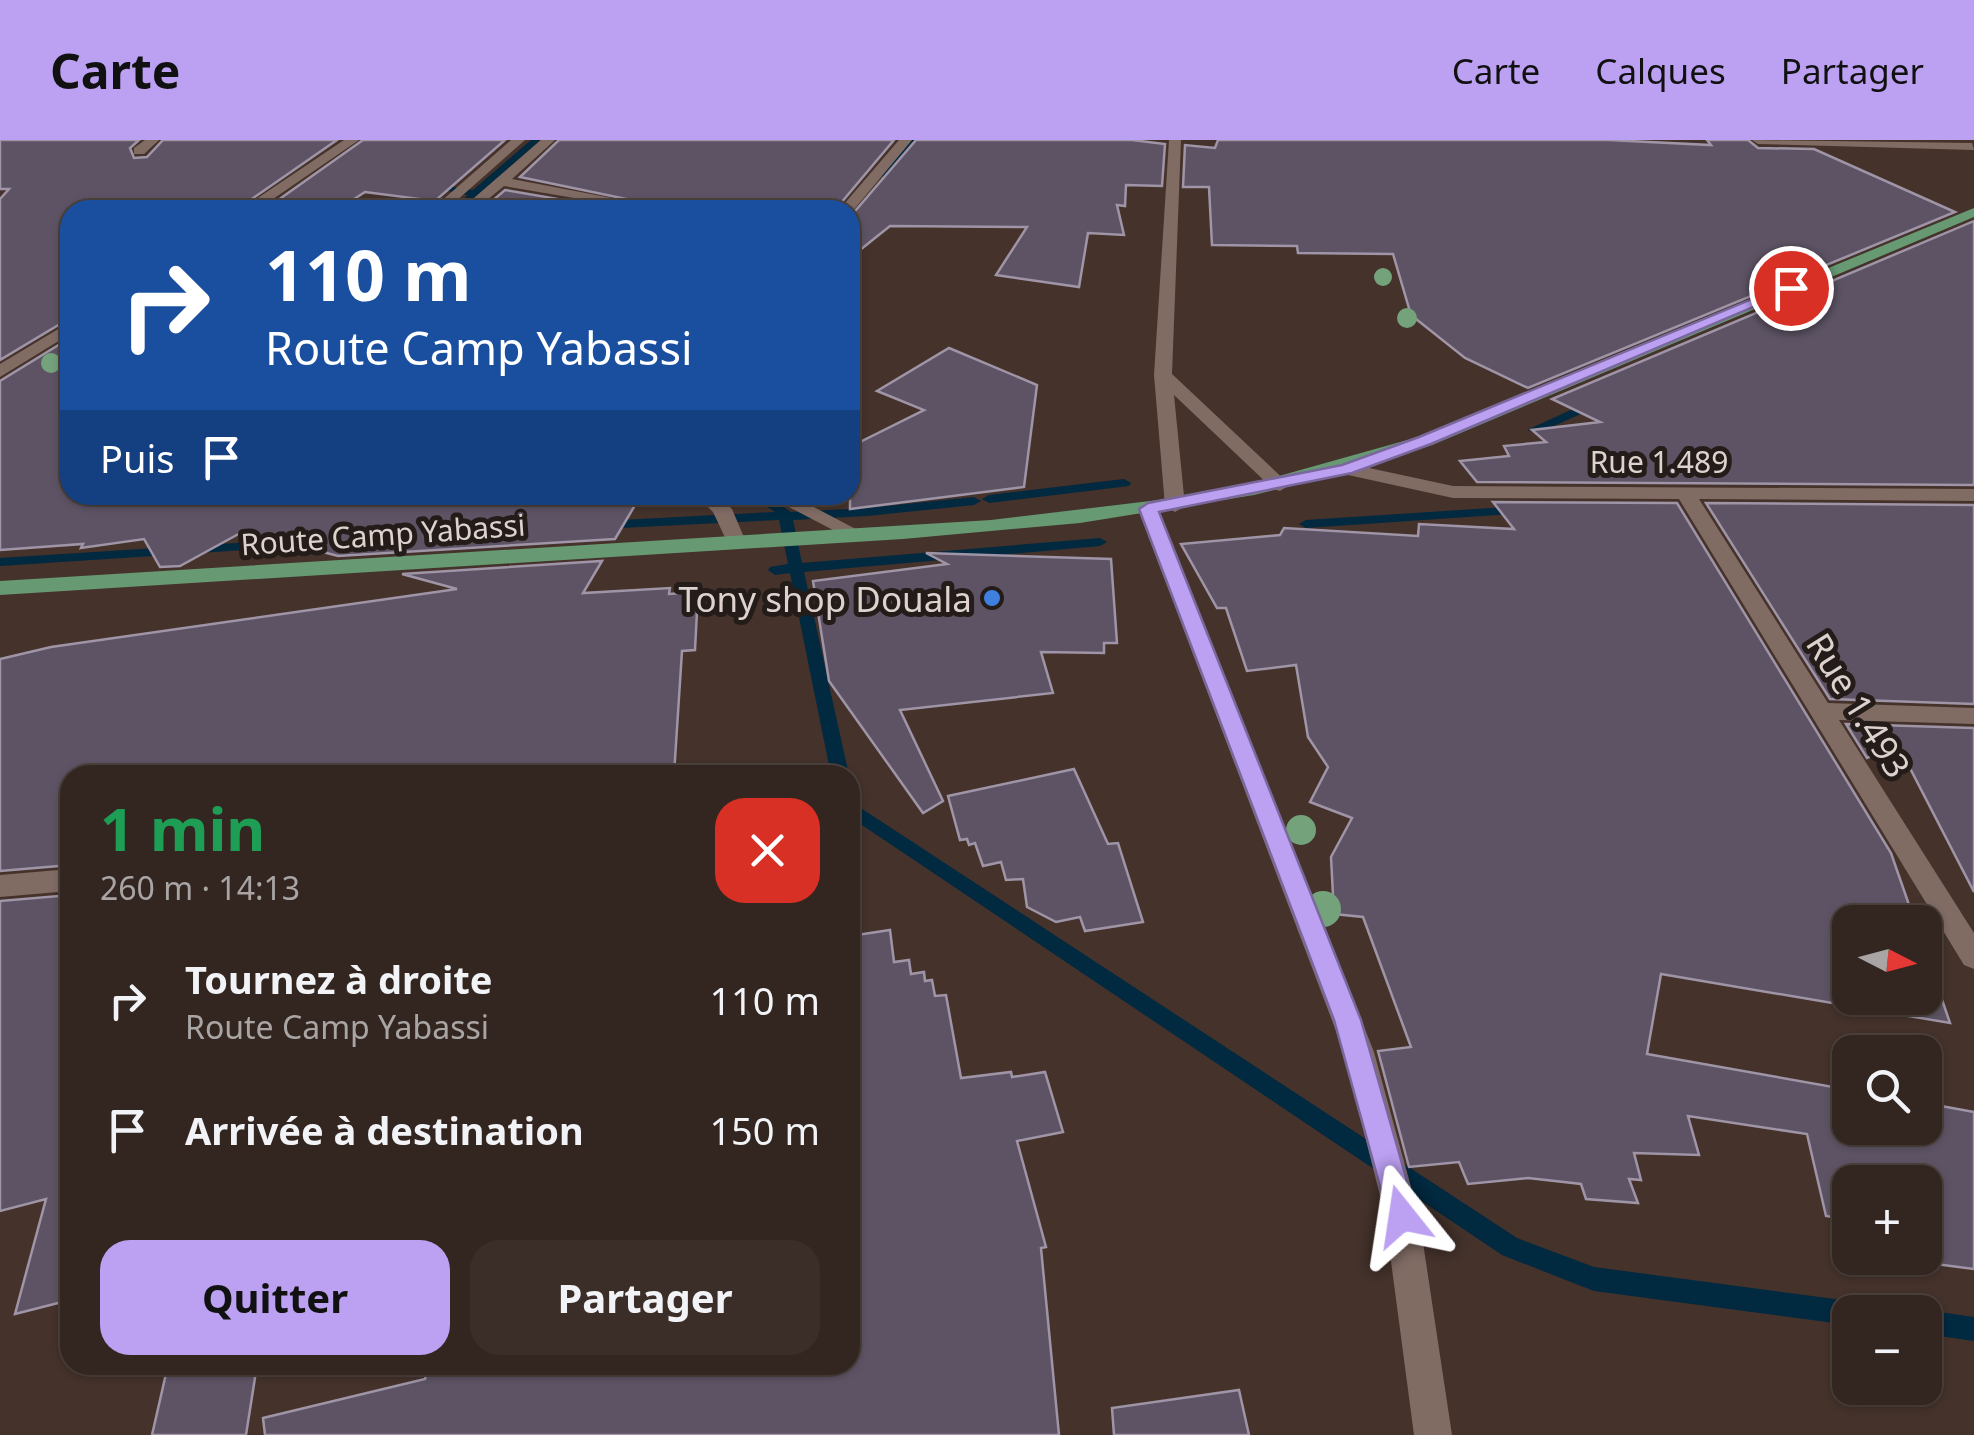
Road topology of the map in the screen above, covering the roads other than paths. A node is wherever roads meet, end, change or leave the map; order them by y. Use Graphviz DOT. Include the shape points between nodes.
graph roads {
  1 [pos="153,140"];
  2 [pos="353,140"];
  3 [pos="519,140"];
  4 [pos="549,140"];
  5 [pos="906,140"];
  6 [pos="1174,140"];
  7 [pos="1758,140"];
  8 [pos="1970,145"];
  9 [pos="139,150"];
  10 [pos="500,181"];
  11 [pos="262,200"];
  12 [pos="450,200"];
  13 [pos="478,200"];
  14 [pos="610,200"];
  15 [pos="855,200"];
  16 [pos="1974,212"];
  17 [pos="60,333"];
  18 [pos="0,372"];
  19 [pos="1163,375"];
  20 [pos="1346,469"];
  21 [pos="1280,486"];
  22 [pos="1684,490"];
  23 [pos="1974,495"];
  24 [pos="717,505"];
  25 [pos="796,505"];
  26 [pos="1162,507"];
  27 [pos="859,536"];
  28 [pos="747,542"];
  29 [pos="0,588"];
  30 [pos="1822,711"];
  31 [pos="1974,716"];
  32 [pos="60,881"];
  33 [pos="0,886"];
  34 [pos="1974,956"];
  35 [pos="1434,1435"];
  1 -- 9 [label="street"];
  2 -- 11 [label="street"];
  3 -- 12 [label="street"];
  4 -- 10 [label="street"];
  5 -- 15 [label="street"];
  6 -- 19 [label="street"];
  7 -- 8 [label="street"];
  10 -- 13 [label="street"];
  10 -- 14 [label="street"];
  16 -- 20 [label="main road, Route Camp Yabassi"];
  17 -- 18 [label="street"];
  19 -- 21 [label="street"];
  19 -- 26 [label="street"];
  20 -- 21 [label="main road, Route Camp Yabassi"];
  20 -- 22 [label="street, Rue 1.489" via="1453,492"];
  21 -- 26 [label="main road, Route Camp Yabassi"];
  22 -- 23 [label="street, Rue 1.489"];
  22 -- 30 [label="street, Rue 1.493"];
  24 -- 28 [label="street"];
  25 -- 27 [label="street"];
  26 -- 27 [label="main road, Route Camp Yabassi"];
  26 -- 35 [label="street" via="1359,1052 1402,1216"];
  27 -- 28 [label="main road, Route Camp Yabassi"];
  28 -- 29 [label="main road, Route Camp Yabassi"];
  30 -- 31 [label="street"];
  30 -- 34 [label="street, Rue 1.493"];
  32 -- 33 [label="street"];
}
